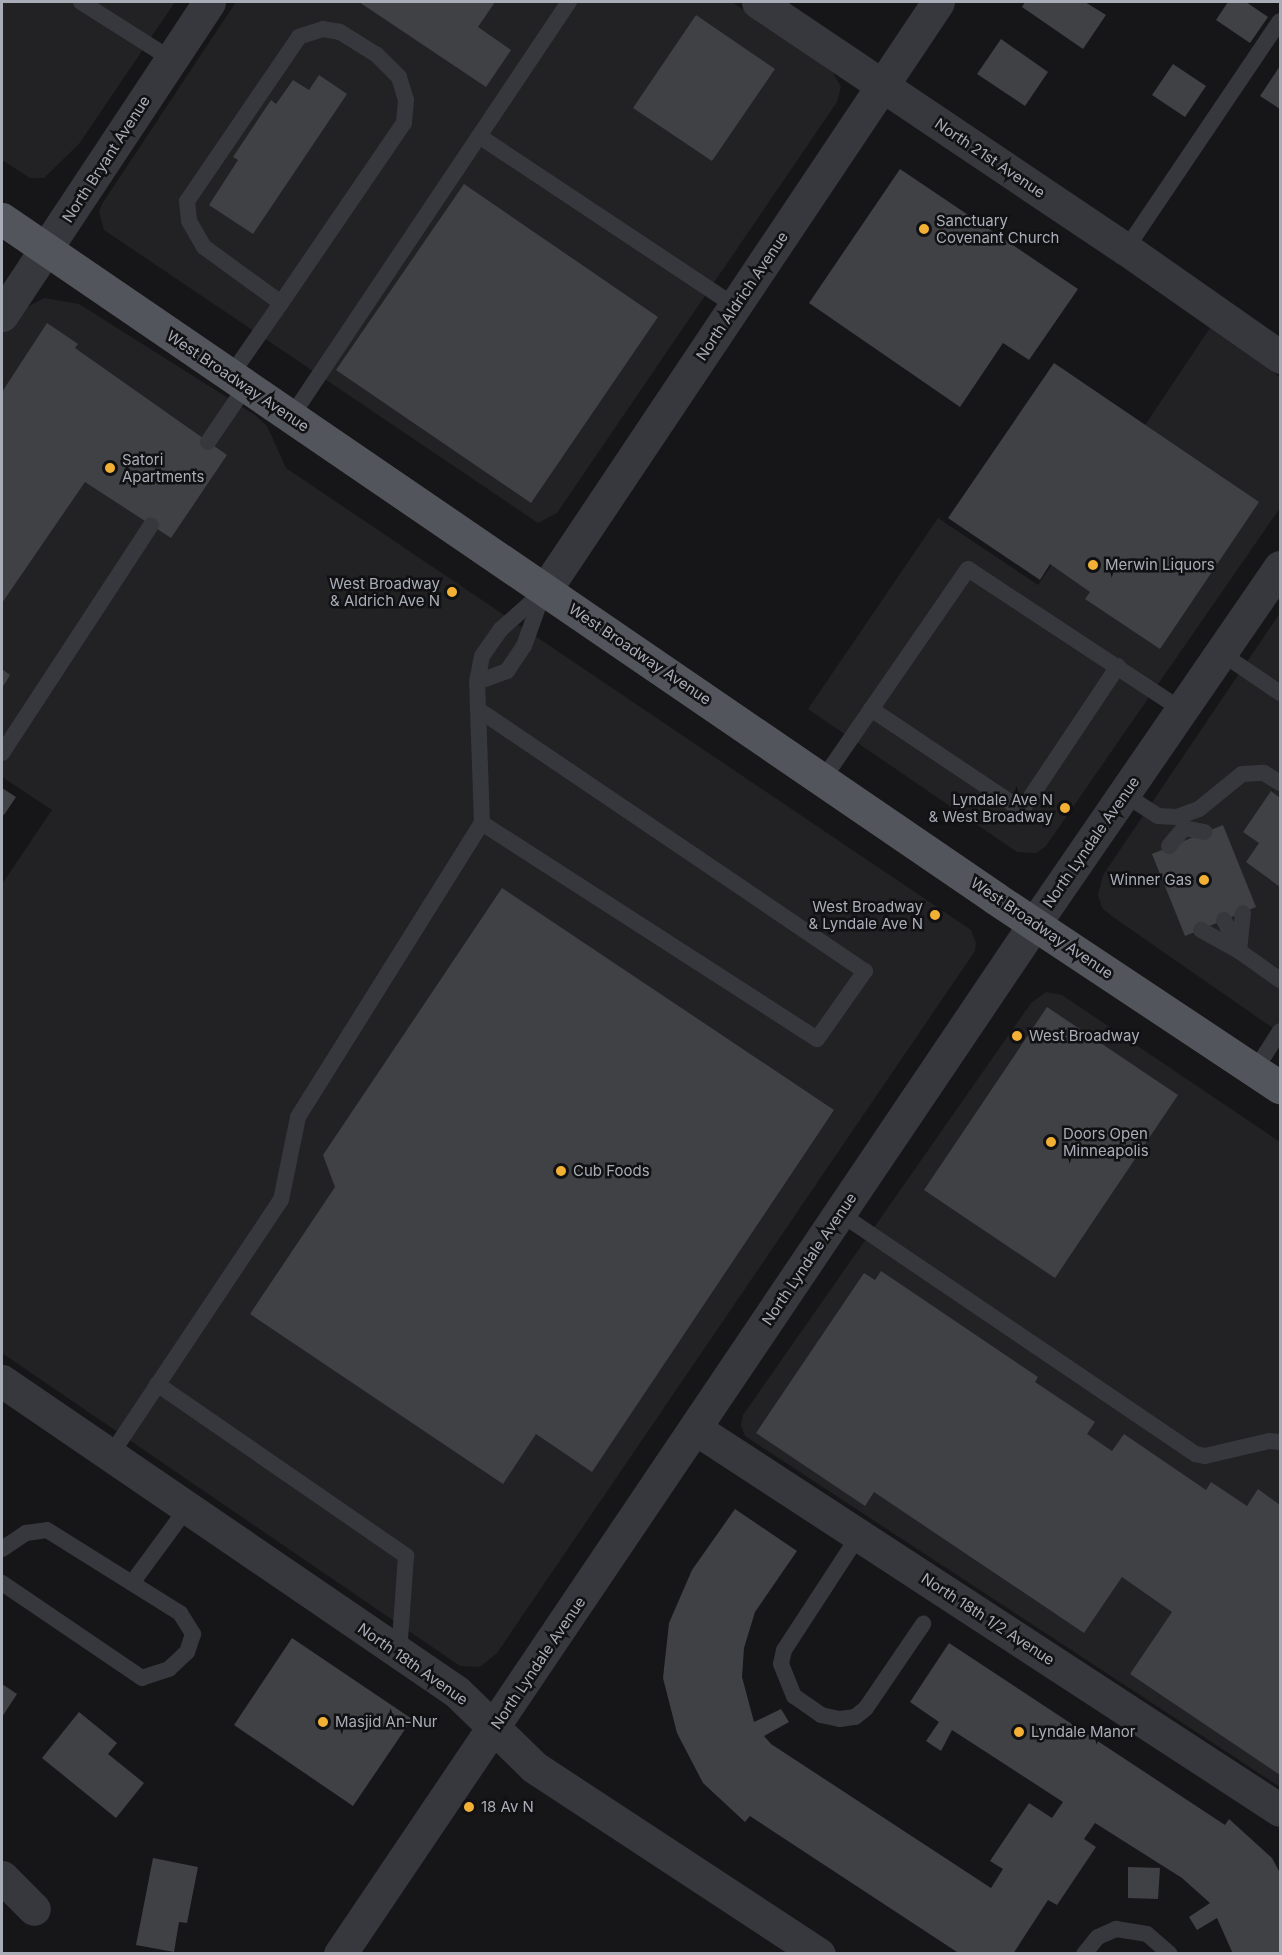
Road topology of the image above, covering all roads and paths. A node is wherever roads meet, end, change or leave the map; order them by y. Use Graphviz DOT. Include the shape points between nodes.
graph roads {
  1 [pos="81,2"];
  2 [pos="209,2"];
  3 [pos="569,2"];
  4 [pos="758,2"];
  5 [pos="939,2"];
  6 [pos="1281,21"];
  7 [pos="171,59"];
  8 [pos="883,86"];
  9 [pos="479,136"];
  10 [pos="2,219"];
  11 [pos="46,249"];
  12 [pos="1126,249"];
  13 [pos="281,303"];
  14 [pos="735,306"];
  15 [pos="2,315"];
  16 [pos="1281,357"];
  17 [pos="238,380"];
  18 [pos="291,417"];
  19 [pos="208,442"];
  20 [pos="151,525"];
  21 [pos="1281,567"];
  22 [pos="545,590"];
  23 [pos="1221,653"];
  24 [pos="1118,666"];
  25 [pos="477,682"];
  26 [pos="1281,693"];
  27 [pos="871,709"];
  28 [pos="478,710"];
  29 [pos="1182,710"];
  30 [pos="2,753"];
  31 [pos="823,779"];
  32 [pos="1281,783"];
  33 [pos="1124,794"];
  34 [pos="482,823"];
  35 [pos="1183,828"];
  36 [pos="1205,832"];
  37 [pos="1169,846"];
  38 [pos="1244,913"];
  39 [pos="1224,920"];
  40 [pos="1035,923"];
  41 [pos="1201,930"];
  42 [pos="1239,951"];
  43 [pos="1281,980"];
  44 [pos="1281,1031"];
  45 [pos="1268,1078"];
  46 [pos="841,1214"];
  47 [pos="2,1383"];
  48 [pos="157,1384"];
  49 [pos="696,1429"];
  50 [pos="1281,1442"];
  51 [pos="110,1456"];
  52 [pos="187,1508"];
  53 [pos="859,1535"];
  54 [pos="2,1549"];
  55 [pos="2,1583"];
  56 [pos="132,1583"];
  57 [pos="923,1624"];
  58 [pos="399,1653"];
  59 [pos="496,1727"];
  60 [pos="1281,1810"];
  61 [pos="2,1877"];
  62 [pos="34,1909"];
  63 [pos="340,1953"];
  64 [pos="819,1953"];
  65 [pos="1084,1953"];
  66 [pos="1170,1953"];
  1 -- 7 [label="lane"];
  2 -- 7 [label="street, North Bryant Avenue"];
  3 -- 9 [label="lane"];
  4 -- 8 [label="street, North 21st Avenue"];
  5 -- 8 [label="street, North Aldrich Avenue"];
  6 -- 12 [label="lane"];
  7 -- 11 [label="street, North Bryant Avenue"];
  8 -- 12 [label="street, North 21st Avenue"];
  8 -- 14 [label="street, North Aldrich Avenue"];
  9 -- 14 [label="lane"];
  9 -- 18 [label="lane"];
  10 -- 11 [label="main road, West Broadway Avenue"];
  11 -- 15 [label="street, North Bryant Avenue"];
  11 -- 17 [label="main road, West Broadway Avenue"];
  12 -- 16 [label="street, North 21st Avenue"];
  13 -- 13 [label="lane" via="404,123 406,100 399,77 377,55 340,32 322,29 299,37 187,201 189,222 204,247"];
  13 -- 17 [label="lane"];
  14 -- 22 [label="street, North Aldrich Avenue"];
  17 -- 18 [label="main road, West Broadway Avenue"];
  17 -- 19 [label="lane"];
  18 -- 22 [label="main road, West Broadway Avenue"];
  20 -- 30 [label="lane"];
  21 -- 23 [label="street, North Lyndale Avenue"];
  22 -- 25 [label="lane" via="500,630 482,656"];
  22 -- 25 [label="lane" via="524,646 507,671"];
  22 -- 31 [label="main road, West Broadway Avenue"];
  23 -- 26 [label="lane"];
  23 -- 29 [label="street, North Lyndale Avenue"];
  24 -- 27 [label="lane" via="968,568"];
  24 -- 27 [label="lane" via="1022,810"];
  24 -- 29 [label="lane"];
  25 -- 28 [label="lane"];
  27 -- 31 [label="lane"];
  28 -- 34 [label="lane"];
  28 -- 34 [label="lane" via="865,971 817,1039"];
  29 -- 33 [label="street, North Lyndale Avenue"];
  31 -- 40 [label="main road, West Broadway Avenue"];
  32 -- 35 [label="lane" via="1264,773 1242,774 1199,809"];
  33 -- 35 [label="lane"];
  33 -- 40 [label="street, North Lyndale Avenue"];
  34 -- 48 [label="lane" via="298,1117 281,1200"];
  35 -- 36 [label="lane"];
  35 -- 37 [label="lane"];
  38 -- 42 [label="lane"];
  39 -- 42 [label="lane"];
  40 -- 45 [label="main road, West Broadway Avenue"];
  40 -- 46 [label="street, North Lyndale Avenue"];
  41 -- 42 [label="lane"];
  42 -- 43 [label="lane"];
  44 -- 45 [label="lane"];
  46 -- 49 [label="street, North Lyndale Avenue"];
  46 -- 50 [label="lane" via="1196,1454 1205,1456 1269,1441"];
  47 -- 51 [label="street, North 18th Avenue"];
  48 -- 51 [label="lane"];
  48 -- 58 [label="lane" via="406,1556"];
  49 -- 53 [label="street, North 18th 1/2 Avenue"];
  49 -- 59 [label="street, North Lyndale Avenue"];
  51 -- 52 [label="street, North 18th Avenue"];
  52 -- 56 [label="lane"];
  52 -- 58 [label="street, North 18th Avenue"];
  53 -- 57 [label="lane" via="784,1650 781,1664 794,1696 821,1715 855,1717 866,1708"];
  53 -- 60 [label="street, North 18th 1/2 Avenue"];
  54 -- 56 [label="lane" via="26,1533 47,1530"];
  55 -- 56 [label="lane" via="142,1677 169,1669 187,1652 193,1634 180,1613"];
  58 -- 59 [label="street, North 18th Avenue" via="457,1692"];
  59 -- 63 [label="street, North Lyndale Avenue"];
  59 -- 64 [label="street, North 18th Avenue" via="534,1767"];
  61 -- 62 [label="street"];
  65 -- 66 [label="lane" via="1098,1937 1116,1929 1147,1934"];
}
